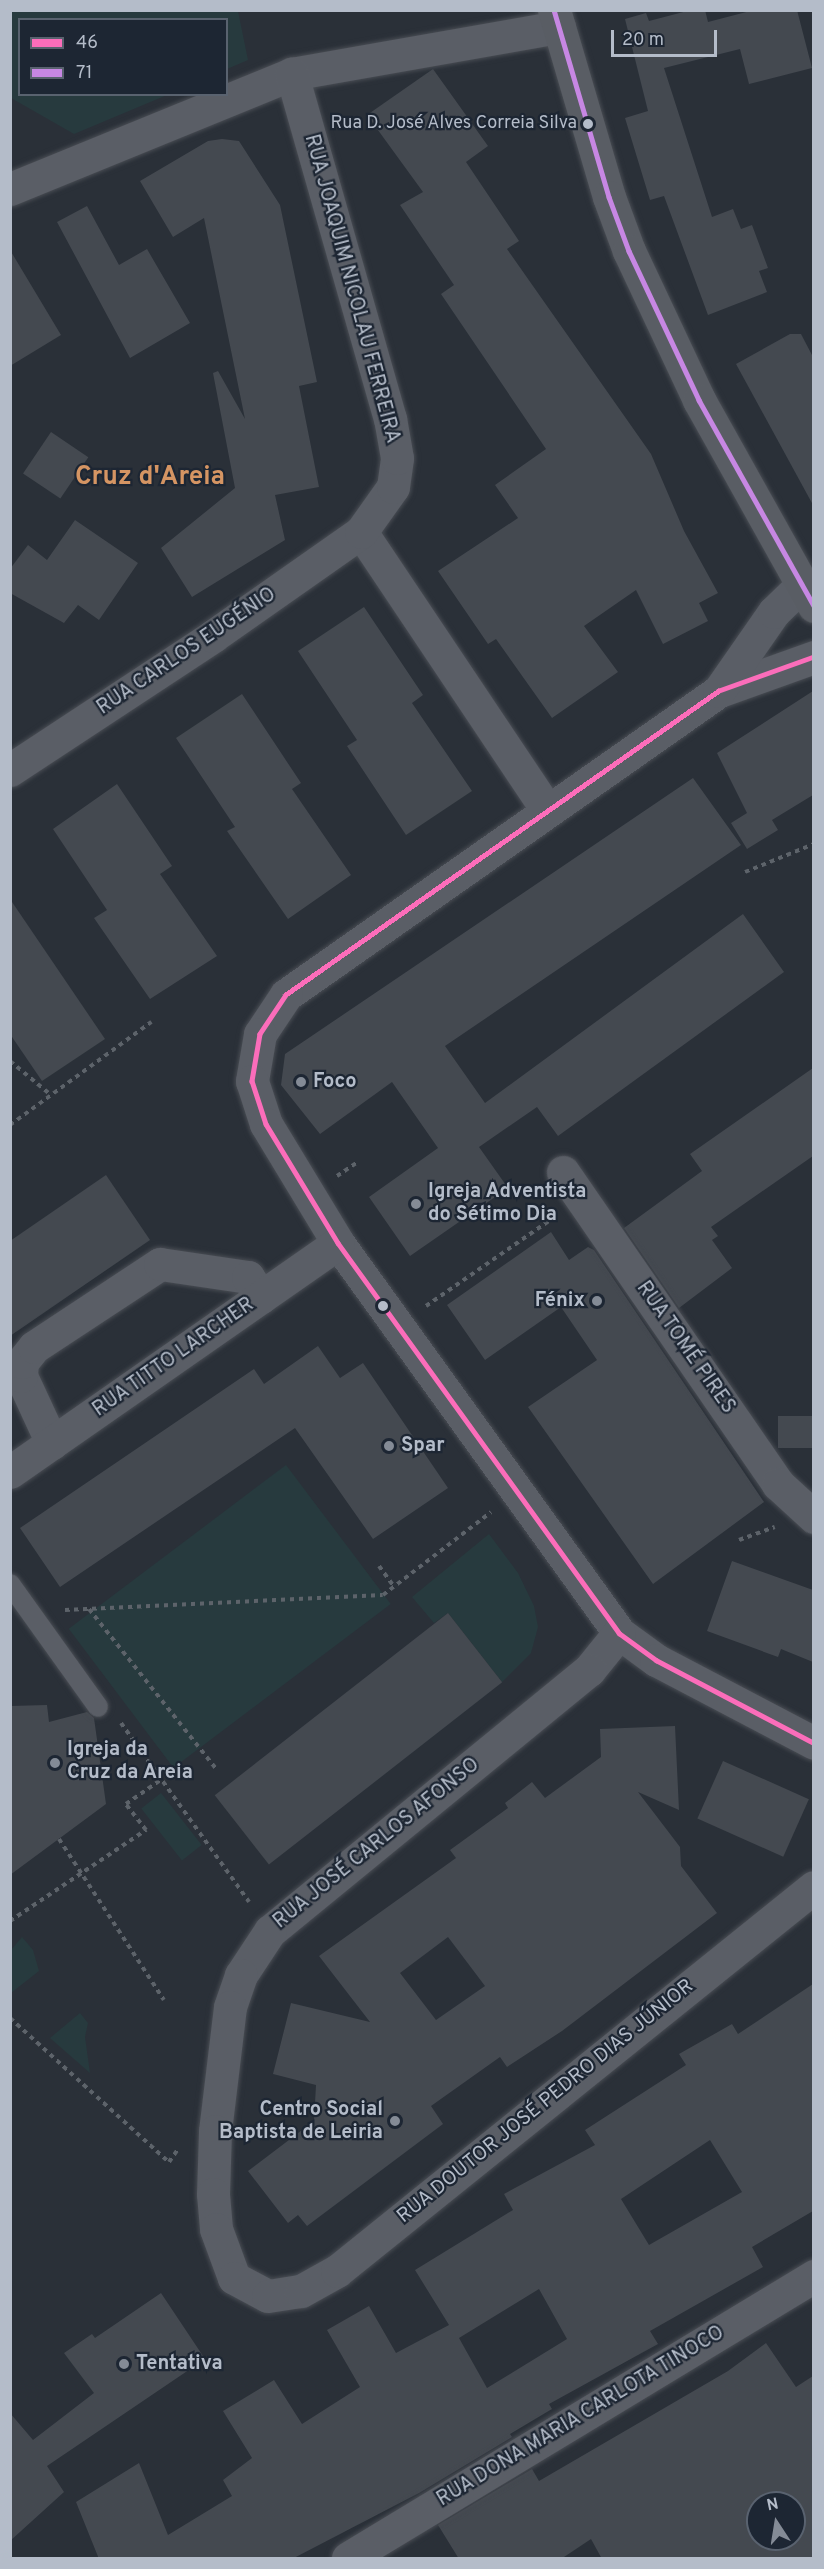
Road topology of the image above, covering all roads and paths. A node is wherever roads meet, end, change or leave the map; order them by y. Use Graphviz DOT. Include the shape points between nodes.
graph roads {
  1 [pos="557,19"];
  2 [pos="292,74"];
  3 [pos="10,189"];
  4 [pos="362,532"];
  5 [pos="807,597"];
  6 [pos="813,657"];
  7 [pos="719,691"];
  8 [pos="10,770"];
  9 [pos="547,810"];
  10 [pos="813,844"];
  11 [pos="745,872"];
  12 [pos="151,1022"];
  13 [pos="10,1061"];
  14 [pos="51,1095"];
  15 [pos="10,1125"];
  16 [pos="356,1163"];
  17 [pos="563,1172"];
  18 [pos="329,1182"];
  19 [pos="554,1218"];
  20 [pos="338,1243"];
  21 [pos="261,1298"];
  22 [pos="396,1327"];
  23 [pos="52,1443"];
  24 [pos="10,1472"];
  25 [pos="515,1493"];
  26 [pos="813,1517"];
  27 [pos="379,1566"];
  28 [pos="11,1586"];
  29 [pos="394,1587"];
  30 [pos="89,1609"];
  31 [pos="56,1611"];
  32 [pos="619,1633"];
  33 [pos="98,1707"];
  34 [pos="118,1718"];
  35 [pos="813,1743"];
  36 [pos="217,1770"];
  37 [pos="162,1779"];
  38 [pos="59,1839"];
  39 [pos="82,1873"];
  40 [pos="813,1887"];
  41 [pos="10,1921"];
  42 [pos="270,1931"];
  43 [pos="164,2000"];
  44 [pos="10,2018"];
  45 [pos="182,2143"];
  46 [pos="813,2276"];
  47 [pos="268,2296"];
  48 [pos="348,2559"];
  1 -- 2 [label="street"];
  1 -- 5 [label="main road" via="629,251 699,400"];
  2 -- 3 [label="street"];
  2 -- 4 [label="street, RUA JOAQUIM NICOLAU FERREIRA" via="390,419 397,459 393,487"];
  4 -- 8 [label="street, RUA CARLOS EUGÉNIO"];
  4 -- 9 [label="street"];
  5 -- 7 [label="street" via="774,612"];
  6 -- 7 [label="street"];
  7 -- 9 [label="street"];
  9 -- 20 [label="street" via="286,995 260,1034 253,1059 255,1102"];
  10 -- 11 [label="path"];
  12 -- 14 [label="path"];
  13 -- 14 [label="path"];
  14 -- 15 [label="path"];
  16 -- 18 [label="path"];
  17 -- 26 [label="street, RUA TOMÉ PIRES" via="778,1484"];
  19 -- 22 [label="path"];
  20 -- 21 [label="street, RUA TITTO LARCHER"];
  20 -- 22 [label="street"];
  21 -- 23 [label="street, RUA TITTO LARCHER"];
  21 -- 23 [label="street" via="248,1277 160,1264 34,1347 22,1362 21,1376"];
  22 -- 25 [label="street"];
  23 -- 24 [label="street, RUA TITTO LARCHER"];
  25 -- 29 [label="path"];
  25 -- 32 [label="street"];
  27 -- 29 [label="path"];
  28 -- 33 [label="lane"];
  29 -- 30 [label="path" via="383,1595"];
  30 -- 31 [label="path"];
  30 -- 36 [label="path"];
  32 -- 35 [label="street" via="656,1660"];
  32 -- 42 [label="street, RUA JOSÉ CARLOS AFONSO" via="589,1670"];
  34 -- 37 [label="path"];
  37 -- 39 [label="path" via="126,1804 146,1830"];
  37 -- 42 [label="path"];
  38 -- 39 [label="path"];
  39 -- 41 [label="path"];
  39 -- 43 [label="path"];
  40 -- 47 [label="street, RUA DOUTOR JOSÉ PEDRO DIAS JÚNIOR" via="337,2271 301,2291"];
  42 -- 47 [label="street, RUA JOSÉ CARLOS AFONSO" via="241,1975 230,2007 215,2131 213,2194 216,2229 234,2278"];
  44 -- 45 [label="path" via="169,2162"];
  46 -- 48 [label="street, RUA DONA MARIA CARLOTA TINOCO"];
}
